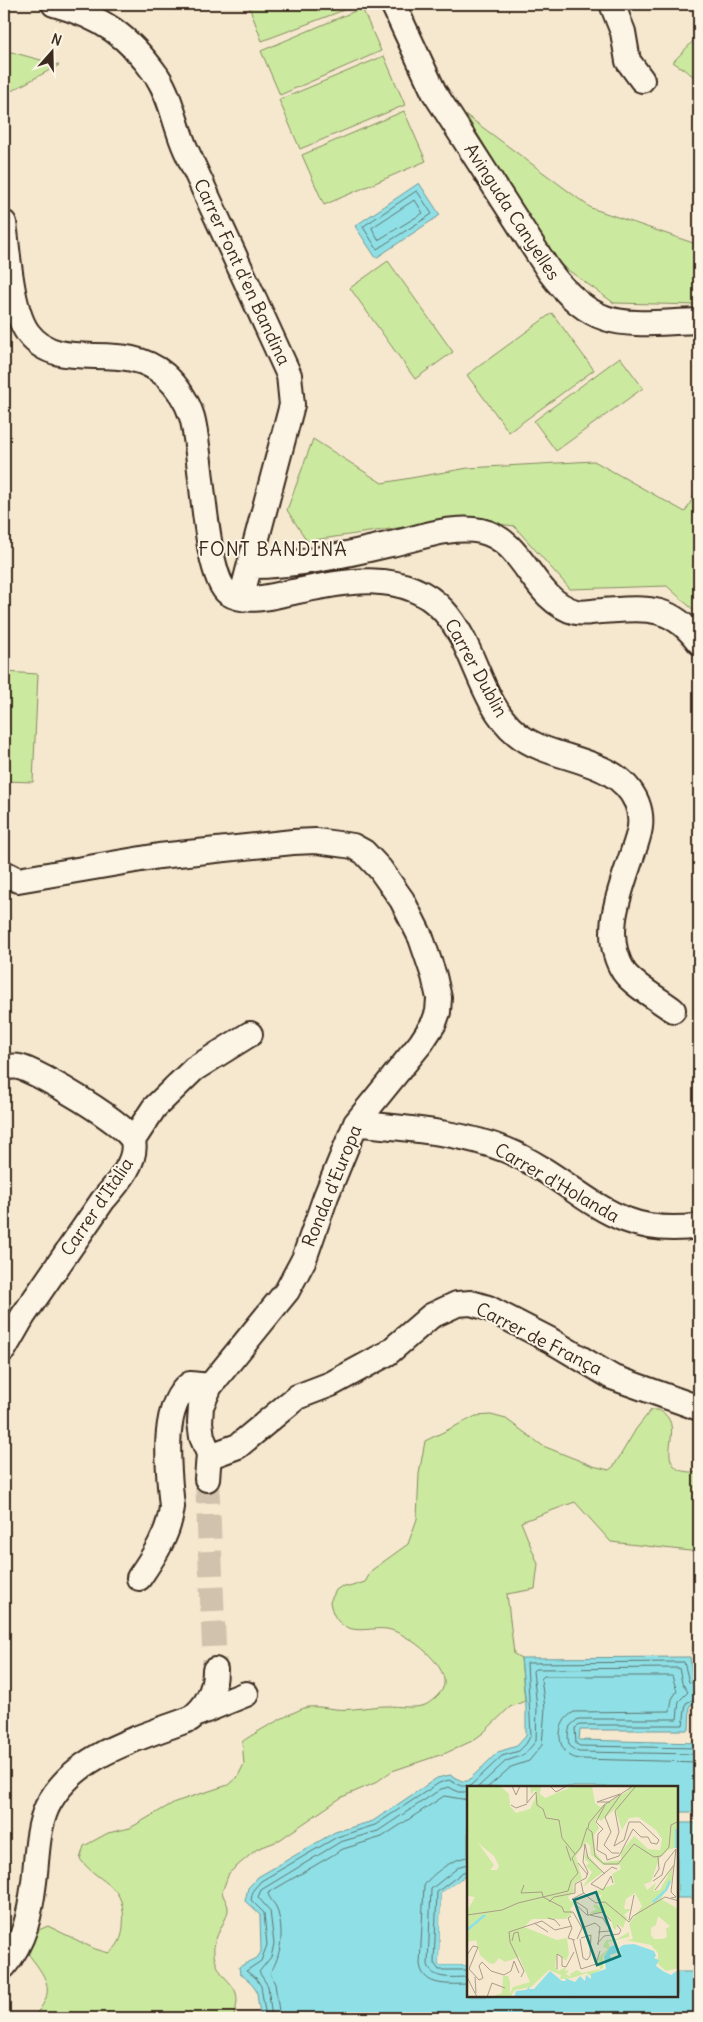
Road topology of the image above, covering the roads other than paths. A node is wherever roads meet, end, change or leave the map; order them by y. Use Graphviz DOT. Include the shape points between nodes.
graph roads {
  1 [pos="54,4"];
  2 [pos="393,4"];
  3 [pos="612,4"];
  4 [pos="642,80"];
  5 [pos="4,223"];
  6 [pos="699,322"];
  7 [pos="250,566"];
  8 [pos="241,598"];
  9 [pos="699,642"];
  10 [pos="4,873"];
  11 [pos="673,1010"];
  12 [pos="250,1034"];
  13 [pos="4,1068"];
  14 [pos="356,1123"];
  15 [pos="133,1140"];
  16 [pos="699,1226"];
  17 [pos="4,1349"];
  18 [pos="210,1386"];
  19 [pos="699,1408"];
  20 [pos="208,1454"];
  21 [pos="207,1479"];
  22 [pos="139,1578"];
  23 [pos="215,1670"];
  24 [pos="246,1694"];
  25 [pos="199,1713"];
  26 [pos="4,1966"];
  1 -- 7 [label="street, Carrer Font d'en Bandina" via="102,21 139,54 156,76 167,94 184,145 289,376 292,405"];
  2 -- 6 [label="street, Avinguda Canyelles" via="434,92 566,294 588,312 608,320 628,323"];
  3 -- 4 [label="street" via="623,32 628,61"];
  5 -- 8 [label="street" via="17,309 26,331 42,348 70,355 140,359 154,365 176,384 193,423 212,561 221,585"];
  7 -- 8 [label="street, Carrer Font d'en Bandina"];
  7 -- 9 [label="street" via="316,561 450,531 480,531 502,539 547,596 560,606 578,612 640,608 664,611 680,621"];
  8 -- 11 [label="street, Carrer Dublin" via="258,599 335,584 375,581 418,590 442,608 459,631 496,708 515,733 546,750 606,770 624,784 636,800 640,832 614,917 613,948 625,974"];
  10 -- 14 [label="street, Ronda d'Europa" via="18,880 159,856 293,842 339,842 364,852 402,900 421,938 439,998 434,1023 421,1043"];
  12 -- 15 [label="street" via="194,1069 154,1108"];
  13 -- 15 [label="street, Carrer d'Itàlia" via="19,1067 57,1085 118,1122"];
  14 -- 16 [label="street, Carrer d'Holanda" via="479,1140 533,1165 625,1222 681,1229"];
  14 -- 18 [label="street, Ronda d'Europa" via="304,1259 287,1291"];
  15 -- 17 [label="street, Carrer d'Itàlia" via="134,1152 117,1184 102,1200"];
  18 -- 20 [label="street, Ronda d'Europa" via="200,1422"];
  18 -- 22 [label="street" via="190,1384 178,1398 172,1414 168,1438 171,1518 159,1548"];
  19 -- 20 [label="street, Carrer de França" via="612,1377 488,1308 470,1303 457,1304 431,1316 388,1353 331,1384 297,1397 238,1446"];
  20 -- 21 [label="street, Ronda d'Europa"];
  23 -- 25 [label="street" via="211,1695"];
  24 -- 25 [label="street"];
  25 -- 26 [label="street" via="109,1750 89,1762 62,1786 48,1807 41,1827 29,1919 22,1940"];
}
